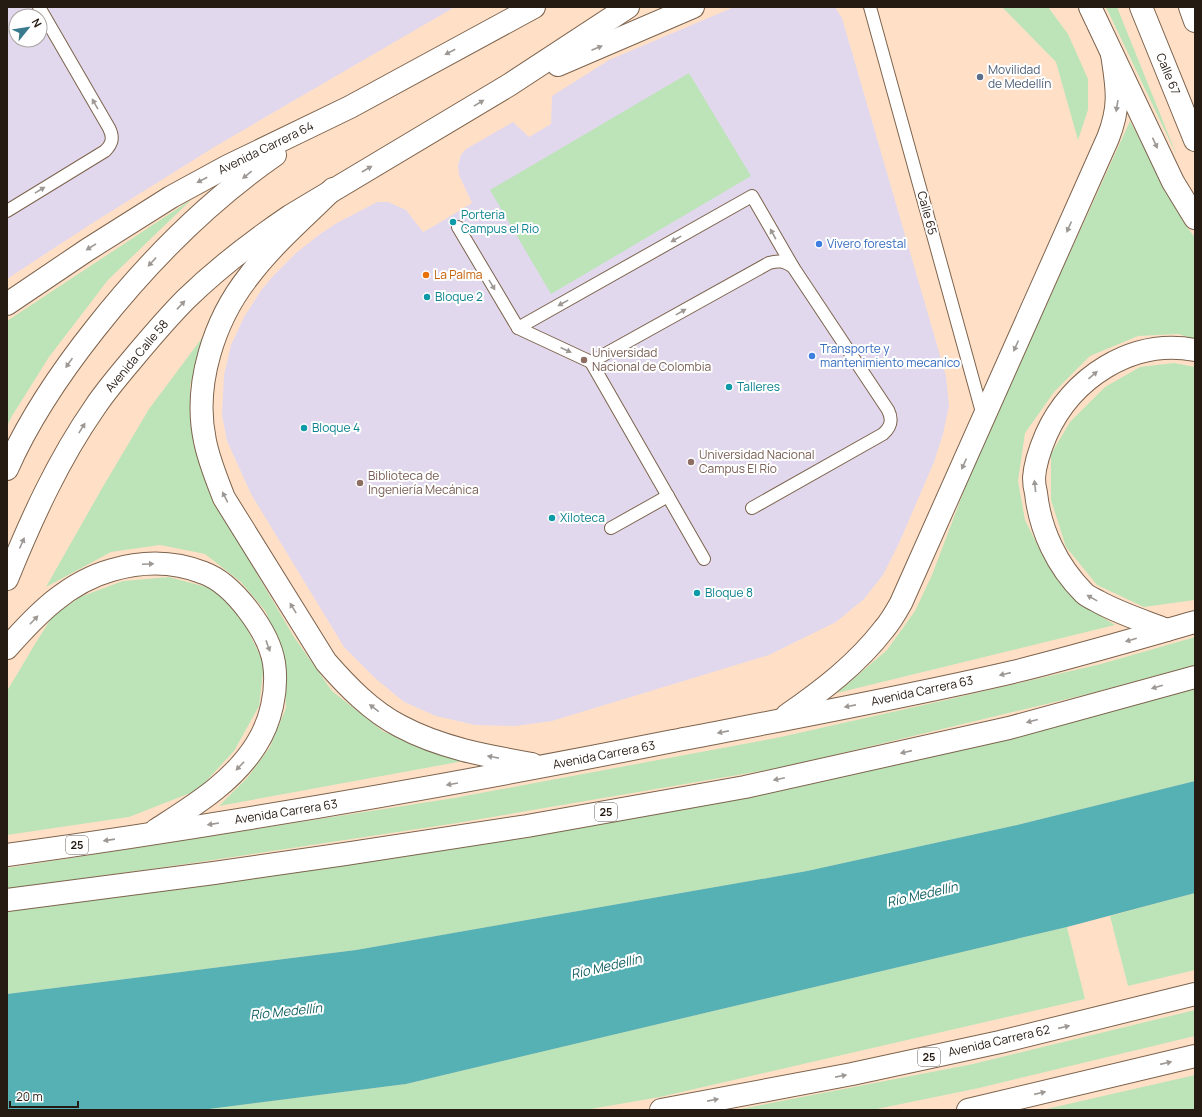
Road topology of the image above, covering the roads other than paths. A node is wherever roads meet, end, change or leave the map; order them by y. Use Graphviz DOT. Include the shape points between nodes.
graph roads {
  1 [pos="39,7"];
  2 [pos="517,7"];
  3 [pos="534,7"];
  4 [pos="628,7"];
  5 [pos="693,7"];
  6 [pos="870,7"];
  7 [pos="1090,7"];
  8 [pos="1141,7"];
  9 [pos="1190,7"];
  10 [pos="1195,21"];
  11 [pos="485,34"];
  12 [pos="1112,54"];
  13 [pos="509,85"];
  14 [pos="350,107"];
  15 [pos="1195,140"];
  16 [pos="334,189"];
  17 [pos="7,211"];
  18 [pos="1195,218"];
  19 [pos="458,228"];
  20 [pos="793,268"];
  21 [pos="7,304"];
  22 [pos="518,328"];
  23 [pos="1195,350"];
  24 [pos="591,362"];
  25 [pos="984,419"];
  26 [pos="7,469"];
  27 [pos="668,496"];
  28 [pos="752,508"];
  29 [pos="611,528"];
  30 [pos="704,558"];
  31 [pos="7,579"];
  32 [pos="1195,622"];
  33 [pos="1166,630"];
  34 [pos="7,648"];
  35 [pos="1195,677"];
  36 [pos="777,721"];
  37 [pos="545,767"];
  38 [pos="148,834"];
  39 [pos="7,855"];
  40 [pos="7,900"];
  41 [pos="1195,994"];
  42 [pos="1195,1056"];
  43 [pos="1009,1106"];
  44 [pos="661,1110"];
  45 [pos="968,1110"];
  17 -- 1 [label="lane, one-way" via="111,145 109,128"];
  2 -- 11 [label="main road"];
  3 -- 11 [label="main road, Avenida Carrera 64"];
  4 -- 13 [label="main road"];
  13 -- 5 [label="main road, one-way"];
  6 -- 25 [label="lane, Calle 65"];
  7 -- 12 [label="main road"];
  8 -- 15 [label="main road, Calle 67"];
  9 -- 10 [label="main road"];
  11 -- 14 [label="main road, Avenida Carrera 64, one-way"];
  12 -- 18 [label="main road, one-way" via="1173,182"];
  12 -- 25 [label="main road, one-way" via="1118,101 1113,125"];
  16 -- 13 [label="main road, one-way"];
  14 -- 21 [label="main road, Avenida Carrera 64, one-way" via="228,166 171,197"];
  14 -- 26 [label="main road, one-way" via="251,171 172,241 141,273 70,361 39,408"];
  31 -- 16 [label="main road, Avenida Calle 58, one-way" via="59,466 95,407 121,373 185,300 207,280 260,237"];
  37 -- 16 [label="main road, one-way" via="444,745 399,726 361,698 326,662 224,498 214,473 204,440 203,384 208,359 222,319 249,276"];
  19 -- 22 [label="lane, one-way"];
  20 -- 22 [label="lane, one-way" via="752,196"];
  24 -- 20 [label="lane, one-way" via="769,263 778,260"];
  20 -- 28 [label="lane" via="888,410 891,421 888,430 883,434"];
  22 -- 24 [label="lane, one-way"];
  33 -- 23 [label="main road, one-way" via="1114,610 1085,594 1065,570 1050,546 1038,510 1034,480 1037,456 1052,421 1073,392 1097,371 1140,352 1185,348"];
  24 -- 27 [label="lane"];
  25 -- 36 [label="main road, one-way" via="902,603 885,629 842,674"];
  27 -- 29 [label="lane"];
  27 -- 30 [label="lane"];
  32 -- 33 [label="main road, Avenida Carrera 63 / 25"];
  33 -- 36 [label="main road, Avenida Carrera 63 / 25, one-way" via="934,690"];
  34 -- 38 [label="main road, one-way" via="49,604 72,588 112,570 144,564 176,564 206,573 230,589 247,608 267,642 274,662 275,690 269,717 257,744 243,764 196,804"];
  35 -- 40 [label="main road, 25, one-way" via="1009,728 745,787 527,826 206,874"];
  36 -- 37 [label="main road, Avenida Carrera 63 / 25, one-way"];
  37 -- 38 [label="main road, Avenida Carrera 63 / 25, one-way" via="315,808"];
  38 -- 39 [label="main road, Avenida Carrera 63 / 25, one-way"];
  44 -- 41 [label="main road, Avenida Carrera 62 / 25, one-way" via="852,1074 1110,1016"];
  43 -- 42 [label="main road, one-way"];
  43 -- 45 [label="main road"];
}
